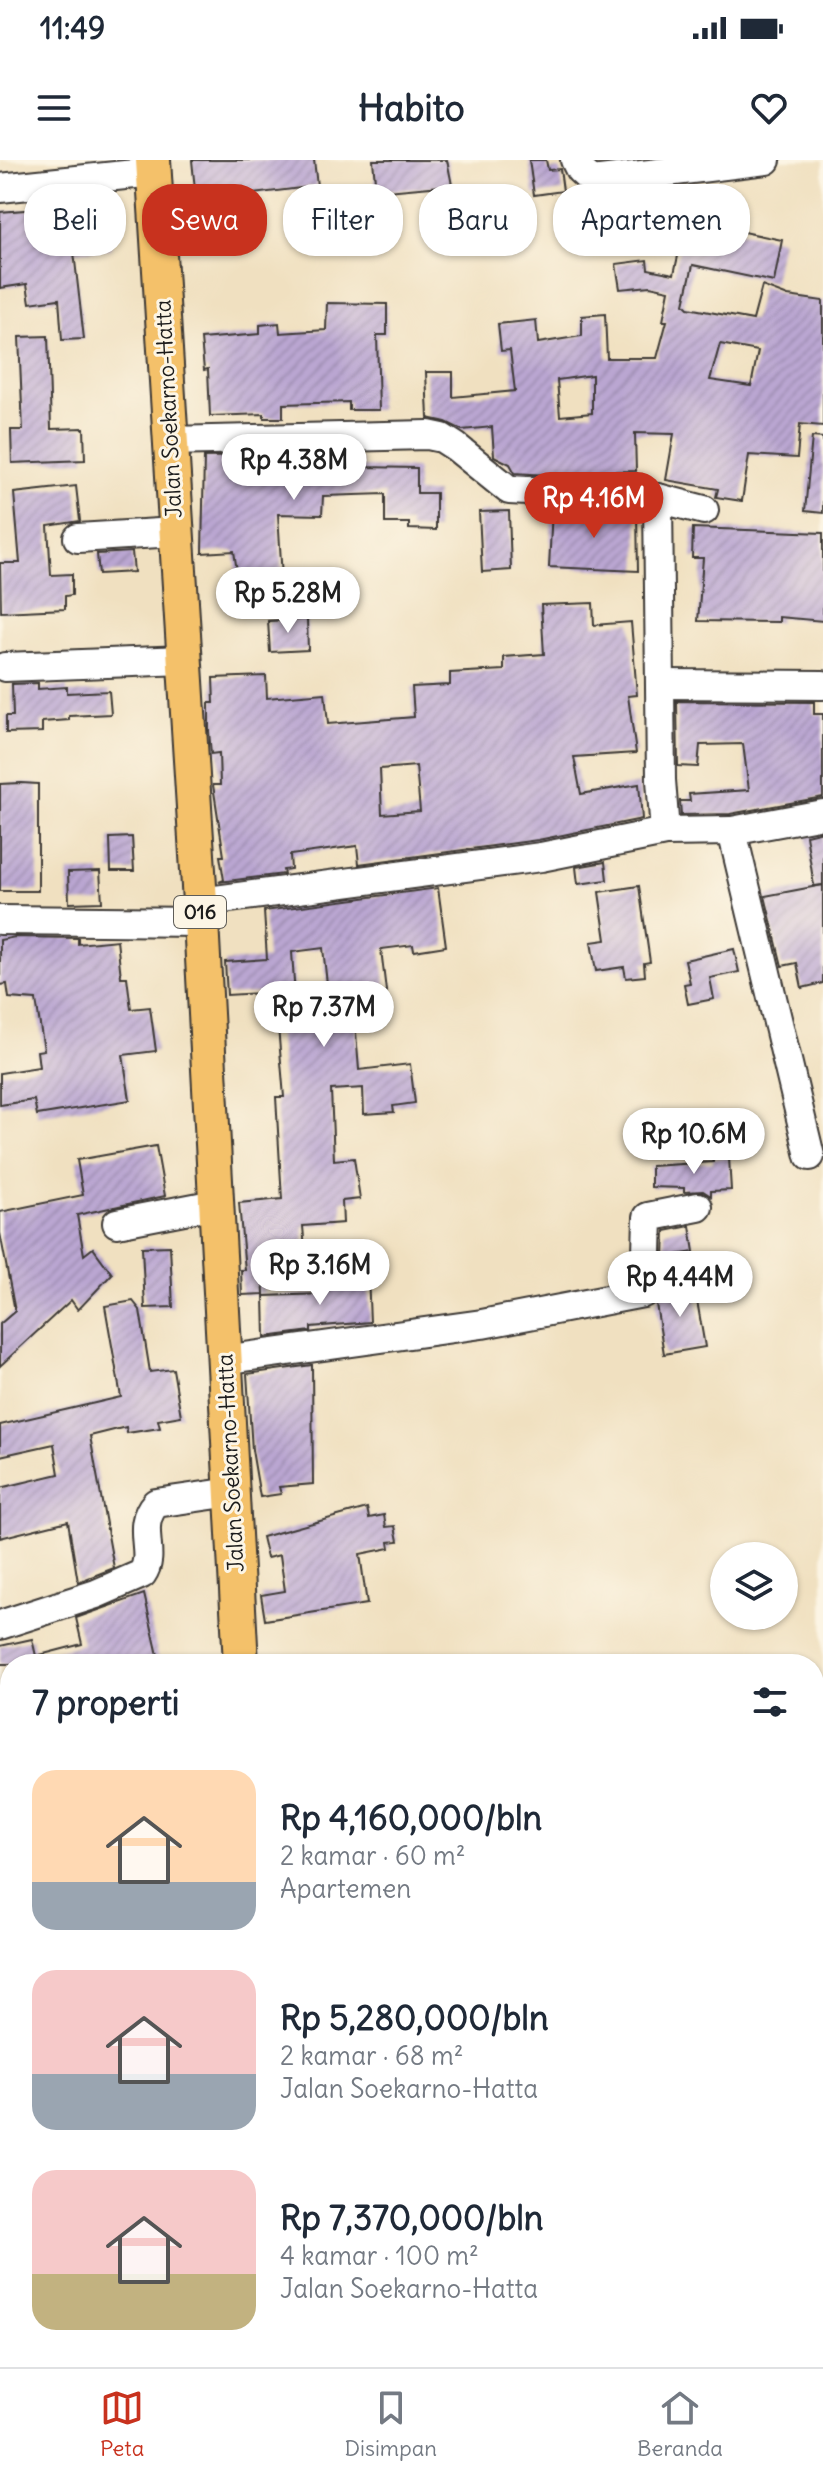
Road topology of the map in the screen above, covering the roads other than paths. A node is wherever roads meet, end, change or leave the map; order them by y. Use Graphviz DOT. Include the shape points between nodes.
graph roads {
  1 [pos="575,160"];
  2 [pos="766,160"];
  3 [pos="704,165"];
  4 [pos="153,166"];
  5 [pos="644,168"];
  6 [pos="0,188"];
  7 [pos="169,441"];
  8 [pos="658,498"];
  9 [pos="704,510"];
  10 [pos="159,533"];
  11 [pos="78,538"];
  12 [pos="184,660"];
  13 [pos="5,667"];
  14 [pos="660,684"];
  15 [pos="823,685"];
  16 [pos="823,814"];
  17 [pos="732,831"];
  18 [pos="665,832"];
  19 [pos="200,912"];
  20 [pos="0,920"];
  21 [pos="810,1156"];
  22 [pos="215,1204"];
  23 [pos="698,1207"];
  24 [pos="117,1223"];
  25 [pos="223,1360"];
  26 [pos="232,1492"];
  27 [pos="0,1625"];
  28 [pos="240,1654"];
  1 -- 5 [label="street" via="592,181"];
  2 -- 3 [label="street"];
  3 -- 5 [label="street"];
  4 -- 6 [label="street"];
  4 -- 7 [label="main road, Jalan Soekarno-Hatta / 016"];
  7 -- 8 [label="street" via="428,435 456,447 509,490"];
  7 -- 10 [label="main road, Jalan Soekarno-Hatta / 016"];
  8 -- 9 [label="street"];
  8 -- 14 [label="street"];
  10 -- 11 [label="street"];
  10 -- 12 [label="main road, Jalan Soekarno-Hatta / 016"];
  12 -- 13 [label="street"];
  12 -- 19 [label="main road, Jalan Soekarno-Hatta / 016"];
  14 -- 15 [label="street"];
  14 -- 18 [label="street"];
  16 -- 17 [label="street"];
  17 -- 18 [label="street"];
  17 -- 21 [label="street"];
  18 -- 19 [label="street"];
  19 -- 20 [label="street"];
  19 -- 22 [label="main road, Jalan Soekarno-Hatta / 016"];
  22 -- 24 [label="street"];
  22 -- 25 [label="main road, Jalan Soekarno-Hatta / 016"];
  23 -- 25 [label="street" via="648,1217 643,1293 482,1324"];
  25 -- 26 [label="main road, Jalan Soekarno-Hatta / 016"];
  26 -- 27 [label="street" via="156,1503 147,1512 142,1574"];
  26 -- 28 [label="main road, Jalan Soekarno-Hatta / 016"];
}
